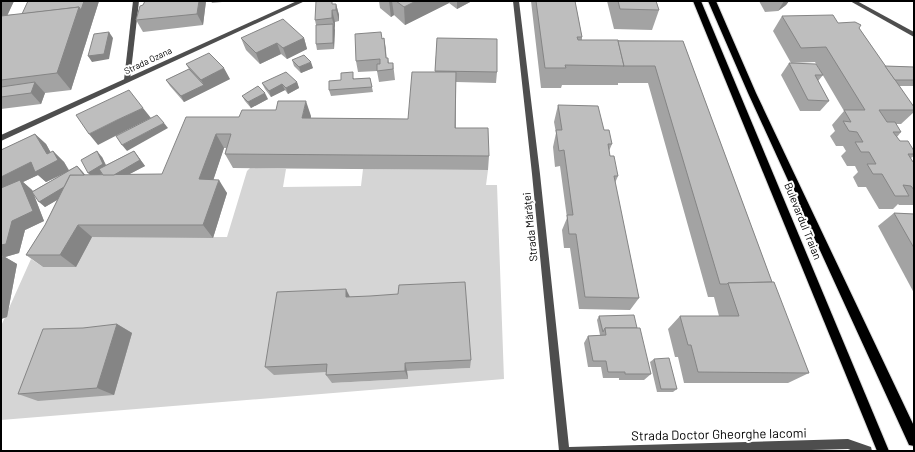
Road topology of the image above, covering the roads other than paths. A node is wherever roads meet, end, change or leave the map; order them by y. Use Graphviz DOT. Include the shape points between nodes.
graph roads {
  1 [pos="136,1"];
  2 [pos="302,1"];
  3 [pos="516,1"];
  4 [pos="697,1"];
  5 [pos="712,1"];
  6 [pos="852,1"];
  7 [pos="914,34"];
  8 [pos="127,80"];
  9 [pos="1,138"];
  10 [pos="914,440"];
  11 [pos="564,451"];
  12 [pos="571,451"];
  13 [pos="867,451"];
  14 [pos="883,451"];
  1 -- 8 [label="street"];
  2 -- 8 [label="street, Strada Ozana"];
  3 -- 11 [label="street, Strada Mărăței"];
  4 -- 14 [label="main road, Bulevardul Traian"];
  5 -- 10 [label="main road, Bulevardul Traian"];
  6 -- 7 [label="street"];
  8 -- 9 [label="street, Strada Ozana"];
  12 -- 13 [label="street, Strada Doctor Gheorghe Iacomi" via="848,444"];
}
